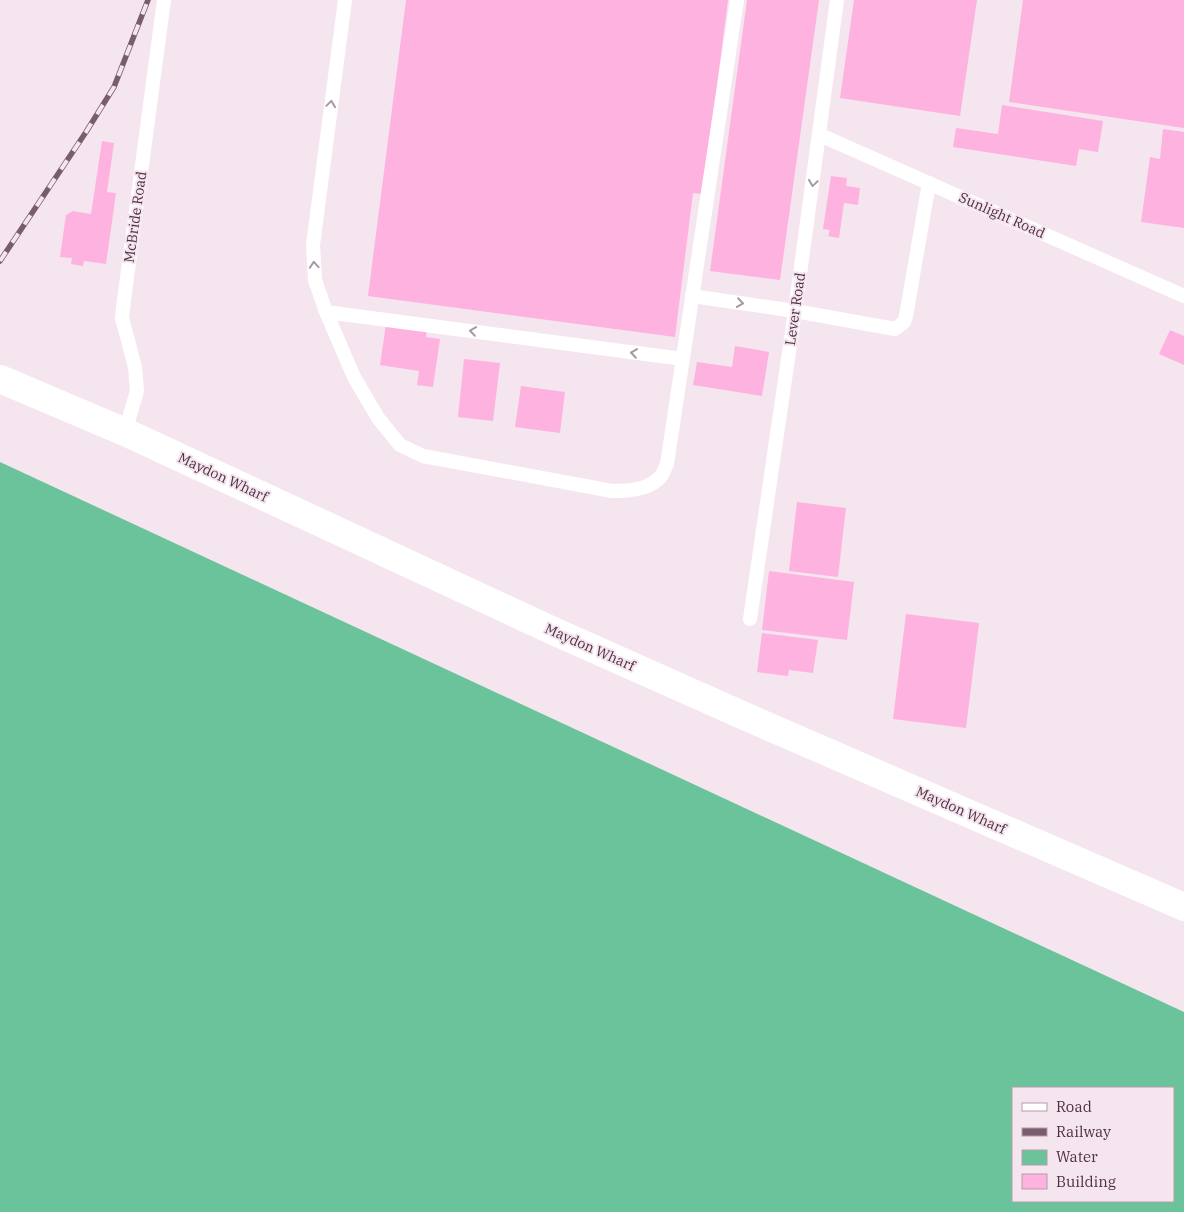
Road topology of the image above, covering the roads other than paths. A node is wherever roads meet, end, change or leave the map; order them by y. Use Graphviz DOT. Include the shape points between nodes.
graph roads {
  1 [pos="164,0"];
  2 [pos="345,0"];
  3 [pos="737,0"];
  4 [pos="837,0"];
  5 [pos="820,135"];
  6 [pos="930,183"];
  7 [pos="692,296"];
  8 [pos="1184,296"];
  9 [pos="795,311"];
  10 [pos="326,312"];
  11 [pos="683,359"];
  12 [pos="0,379"];
  13 [pos="125,432"];
  14 [pos="750,618"];
  15 [pos="1184,907"];
  1 -- 13 [label="lane, McBride Road" via="122,318 137,391"];
  10 -- 2 [label="lane, one-way" via="315,280 312,245"];
  3 -- 7 [label="lane"];
  4 -- 5 [label="lane, Lever Road"];
  5 -- 6 [label="lane, Sunlight Road"];
  5 -- 9 [label="lane, Lever Road, one-way"];
  6 -- 8 [label="lane, Sunlight Road"];
  6 -- 9 [label="lane" via="906,316 900,326 895,329"];
  7 -- 9 [label="lane, one-way"];
  7 -- 11 [label="lane"];
  9 -- 14 [label="lane, Lever Road"];
  11 -- 10 [label="lane, one-way"];
  10 -- 11 [label="lane" via="354,377 378,418 400,445 422,456 612,491 631,491 662,476"];
  12 -- 13 [label="street, Maydon Wharf"];
  13 -- 15 [label="street, Maydon Wharf" via="646,672"];
}
